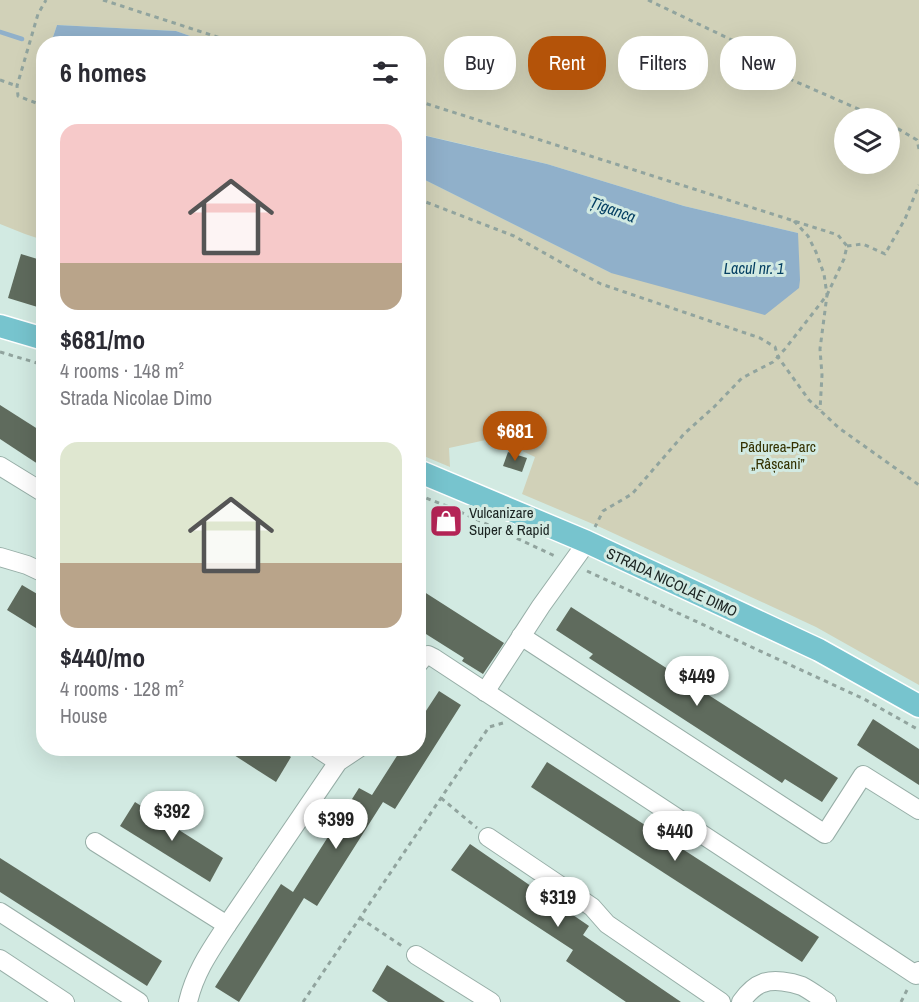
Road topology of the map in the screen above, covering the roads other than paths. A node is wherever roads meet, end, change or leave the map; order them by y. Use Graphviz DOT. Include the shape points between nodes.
graph roads {
  1 [pos="0,326"];
  2 [pos="36,337"];
  3 [pos="0,466"];
  4 [pos="426,474"];
  5 [pos="36,488"];
  6 [pos="587,542"];
  7 [pos="0,557"];
  8 [pos="36,570"];
  9 [pos="521,636"];
  10 [pos="426,658"];
  11 [pos="485,692"];
  12 [pos="919,706"];
  13 [pos="329,756"];
  14 [pos="347,756"];
  15 [pos="338,762"];
  16 [pos="919,810"];
  17 [pos="488,837"];
  18 [pos="95,842"];
  19 [pos="0,912"];
  20 [pos="227,925"];
  21 [pos="416,955"];
  22 [pos="0,959"];
  23 [pos="919,971"];
  24 [pos="65,1002"];
  25 [pos="140,1002"];
  26 [pos="188,1002"];
  27 [pos="491,1002"];
  28 [pos="722,1002"];
  29 [pos="741,1002"];
  30 [pos="826,1002"];
  1 -- 2 [label="main road"];
  3 -- 5 [label="lane"];
  4 -- 6 [label="main road, STRADA NICOLAE DIMO"];
  6 -- 9 [label="lane"];
  6 -- 12 [label="main road, STRADA NICOLAE DIMO" via="819,650"];
  7 -- 8 [label="lane"];
  9 -- 11 [label="lane"];
  9 -- 16 [label="lane" via="825,834 863,775"];
  10 -- 11 [label="lane"];
  11 -- 23 [label="lane" via="916,975"];
  13 -- 15 [label="lane"];
  14 -- 15 [label="lane"];
  15 -- 20 [label="lane"];
  17 -- 28 [label="lane"];
  18 -- 20 [label="lane"];
  19 -- 25 [label="lane"];
  20 -- 26 [label="lane" via="202,962"];
  21 -- 27 [label="lane"];
  22 -- 24 [label="lane"];
  29 -- 30 [label="lane" via="762,983 777,982 803,987"];
}
